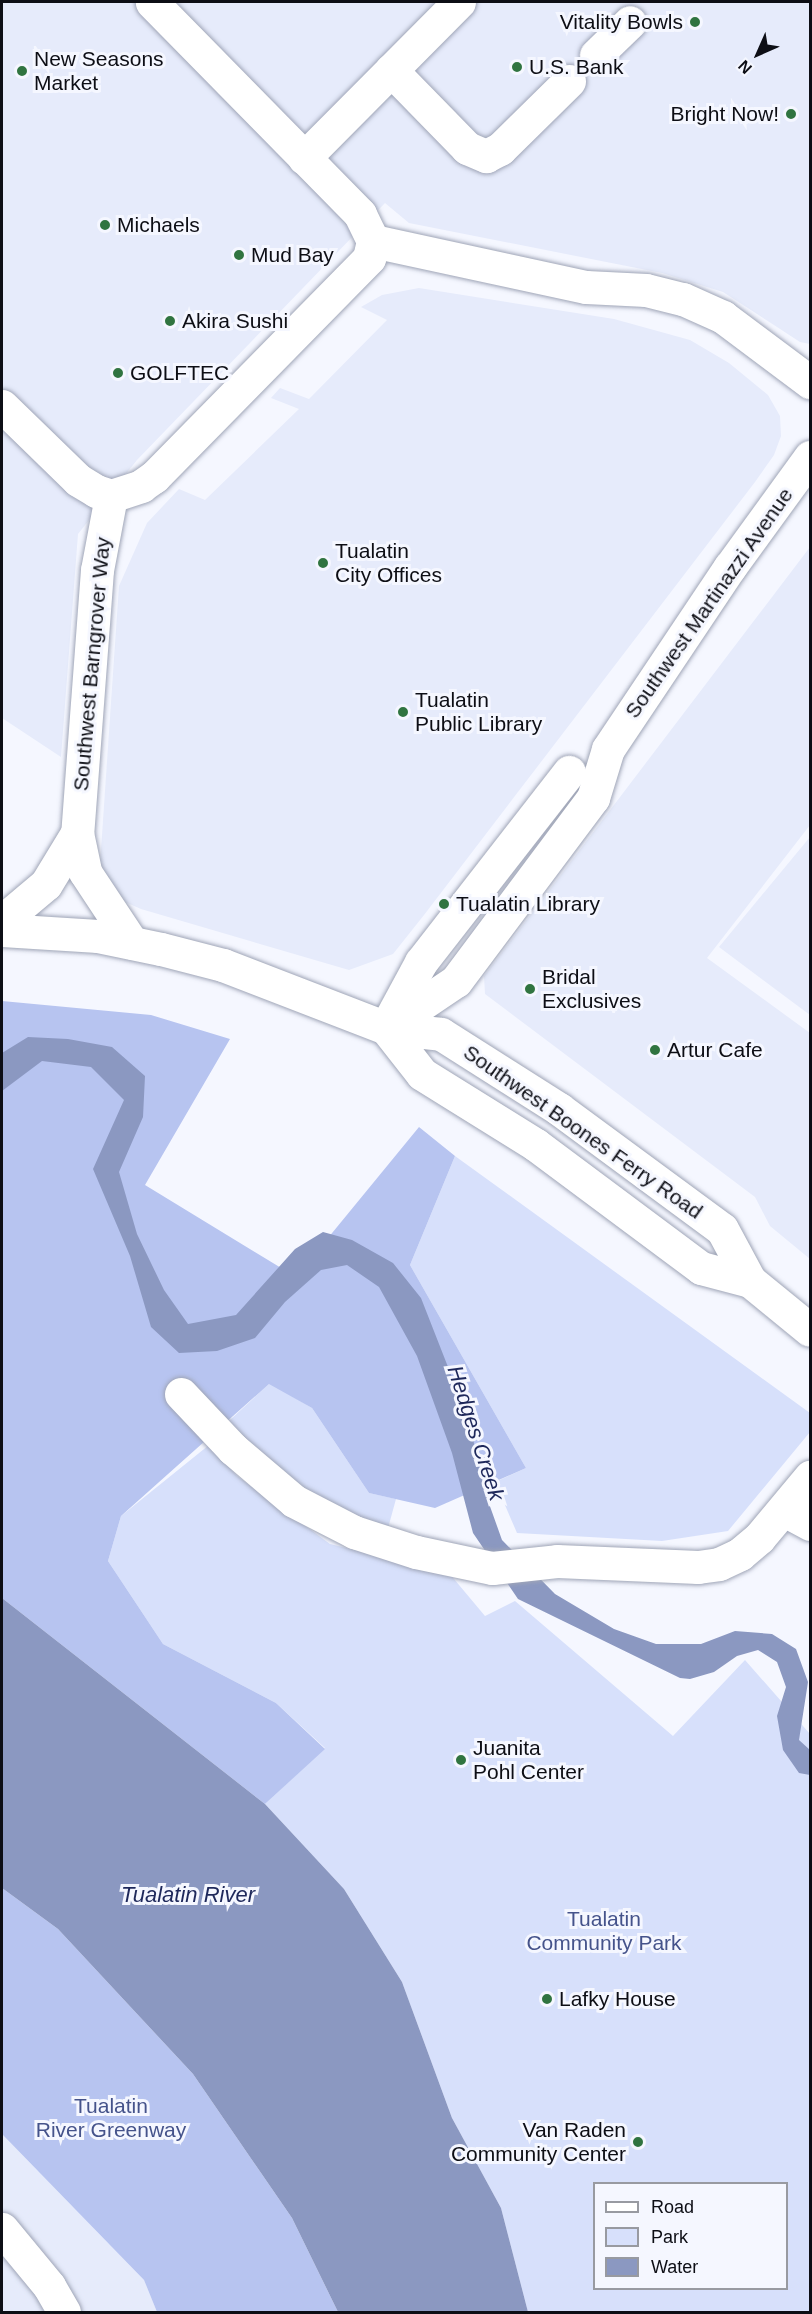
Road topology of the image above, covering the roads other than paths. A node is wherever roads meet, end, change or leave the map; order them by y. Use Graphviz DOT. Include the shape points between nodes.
graph roads {
  1 [pos="152,2"];
  2 [pos="459,2"];
  3 [pos="630,22"];
  4 [pos="596,55"];
  5 [pos="391,70"];
  6 [pos="569,81"];
  7 [pos="304,158"];
  8 [pos="373,241"];
  9 [pos="810,382"];
  10 [pos="2,406"];
  11 [pos="810,457"];
  12 [pos="111,496"];
  13 [pos="608,749"];
  14 [pos="77,833"];
  15 [pos="2,921"];
  16 [pos="2,930"];
  17 [pos="132,943"];
  18 [pos="386,1028"];
  19 [pos="750,1281"];
  20 [pos="810,1330"];
  21 [pos="181,1394"];
  22 [pos="810,1477"];
  23 [pos="797,1517"];
  24 [pos="2,2229"];
  25 [pos="64,2313"];
  1 -- 7 [label="main road"];
  2 -- 5 [label="main road"];
  3 -- 4 [label="main road"];
  5 -- 6 [label="main road" via="467,148 486,156 500,149"];
  5 -- 7 [label="main road"];
  7 -- 8 [label="main road" via="360,214"];
  8 -- 9 [label="main road" via="586,287 646,290 683,299 723,317"];
  8 -- 12 [label="main road" via="369,258 360,270 154,477"];
  10 -- 12 [label="main road" via="78,480"];
  11 -- 13 [label="main road, Southwest Martinazzi Avenue"];
  12 -- 14 [label="main road, Southwest Barngrover Way" via="97,570"];
  13 -- 18 [label="main road, Southwest Martinazzi Avenue" via="568,772 421,963"];
  13 -- 18 [label="main road, Southwest Martinazzi Avenue" via="593,798 456,981"];
  14 -- 15 [label="main road" via="46,884"];
  14 -- 17 [label="main road" via="85,872"];
  16 -- 17 [label="main road, Southwest Boones Ferry Road" via="98,936"];
  17 -- 18 [label="main road, Southwest Boones Ferry Road" via="224,965"];
  18 -- 19 [label="main road, Southwest Boones Ferry Road" via="422,1074 537,1145 701,1268"];
  18 -- 19 [label="main road, Southwest Boones Ferry Road" via="441,1034 559,1110 722,1229"];
  19 -- 20 [label="main road, Southwest Boones Ferry Road"];
  21 -- 23 [label="main road" via="233,1449 294,1501 354,1532 416,1552 492,1568 557,1561 698,1567 719,1564"];
  22 -- 23 [label="main road"];
  24 -- 25 [label="main road" via="49,2286"];
}
